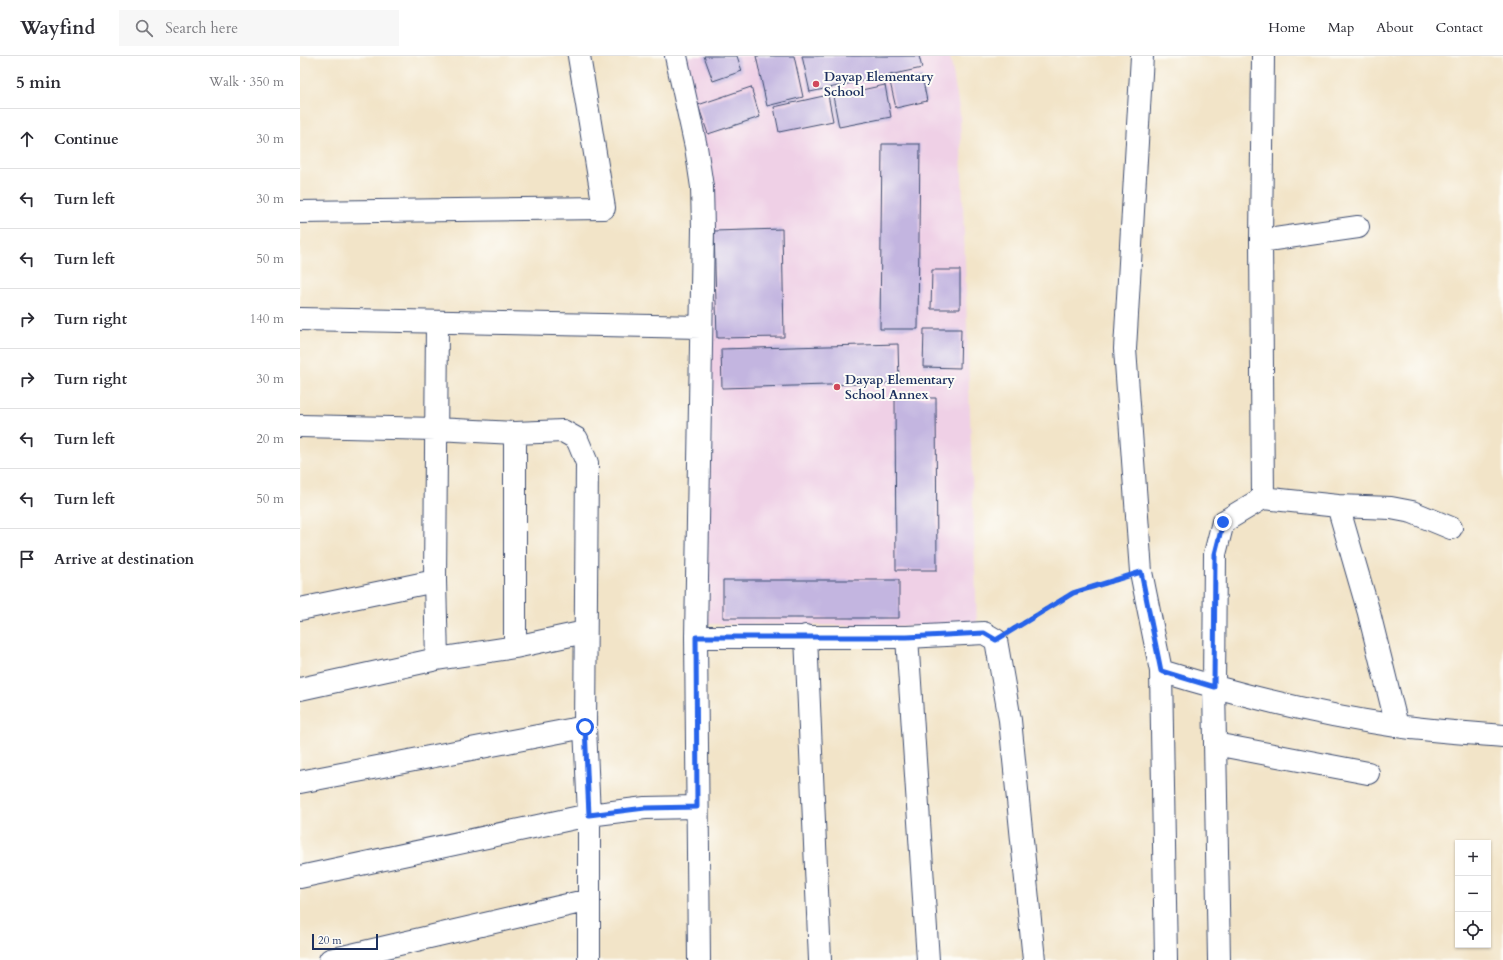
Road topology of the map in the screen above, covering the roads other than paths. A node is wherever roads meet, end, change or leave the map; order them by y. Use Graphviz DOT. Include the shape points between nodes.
graph roads {
  1 [pos="579,56"];
  2 [pos="676,56"];
  3 [pos="1142,56"];
  4 [pos="1263,56"];
  5 [pos="300,212"];
  6 [pos="1358,227"];
  7 [pos="1261,242"];
  8 [pos="300,319"];
  9 [pos="437,322"];
  10 [pos="701,327"];
  11 [pos="300,426"];
  12 [pos="436,429"];
  13 [pos="516,433"];
  14 [pos="1263,498"];
  15 [pos="1338,506"];
  16 [pos="1451,528"];
  17 [pos="435,581"];
  18 [pos="300,609"];
  19 [pos="585,632"];
  20 [pos="806,636"];
  21 [pos="696,637"];
  22 [pos="907,637"];
  23 [pos="515,647"];
  24 [pos="437,659"];
  25 [pos="1161,671"];
  26 [pos="1214,687"];
  27 [pos="300,689"];
  28 [pos="1397,726"];
  29 [pos="585,727"];
  30 [pos="1503,736"];
  31 [pos="1215,744"];
  32 [pos="1368,773"];
  33 [pos="300,782"];
  34 [pos="697,807"];
  35 [pos="589,815"];
  36 [pos="300,877"];
  37 [pos="589,900"];
  38 [pos="330,960"];
  39 [pos="589,960"];
  40 [pos="699,960"];
  41 [pos="820,960"];
  42 [pos="928,960"];
  43 [pos="1034,960"];
  44 [pos="1166,960"];
  45 [pos="1219,960"];
  1 -- 5 [label="street" via="604,208"];
  2 -- 10 [label="street" via="702,187"];
  3 -- 25 [label="street" via="1125,349 1141,572"];
  4 -- 7 [label="street"];
  6 -- 7 [label="street"];
  7 -- 14 [label="street"];
  8 -- 9 [label="street"];
  9 -- 10 [label="street"];
  9 -- 12 [label="street"];
  10 -- 21 [label="street"];
  11 -- 12 [label="street"];
  12 -- 13 [label="street"];
  12 -- 17 [label="street"];
  13 -- 19 [label="street" via="562,431 577,439 587,463"];
  13 -- 23 [label="street"];
  14 -- 15 [label="street"];
  14 -- 26 [label="street" via="1223,522 1215,554"];
  15 -- 16 [label="street" via="1391,508 1412,512"];
  15 -- 28 [label="street" via="1369,613"];
  17 -- 18 [label="street"];
  17 -- 24 [label="street"];
  19 -- 23 [label="street"];
  19 -- 29 [label="street"];
  20 -- 21 [label="street"];
  20 -- 22 [label="street"];
  20 -- 41 [label="street"];
  21 -- 34 [label="street"];
  22 -- 42 [label="street"];
  22 -- 43 [label="street" via="984,633 996,640 1010,720"];
  23 -- 24 [label="street"];
  24 -- 27 [label="street"];
  25 -- 26 [label="street"];
  25 -- 44 [label="street"];
  26 -- 28 [label="street"];
  26 -- 31 [label="street"];
  28 -- 30 [label="street"];
  29 -- 33 [label="street"];
  29 -- 35 [label="street"];
  31 -- 32 [label="street"];
  31 -- 45 [label="street"];
  34 -- 35 [label="street" via="645,808"];
  34 -- 40 [label="street"];
  35 -- 36 [label="street"];
  35 -- 37 [label="street"];
  37 -- 38 [label="street"];
  37 -- 39 [label="street"];
}
